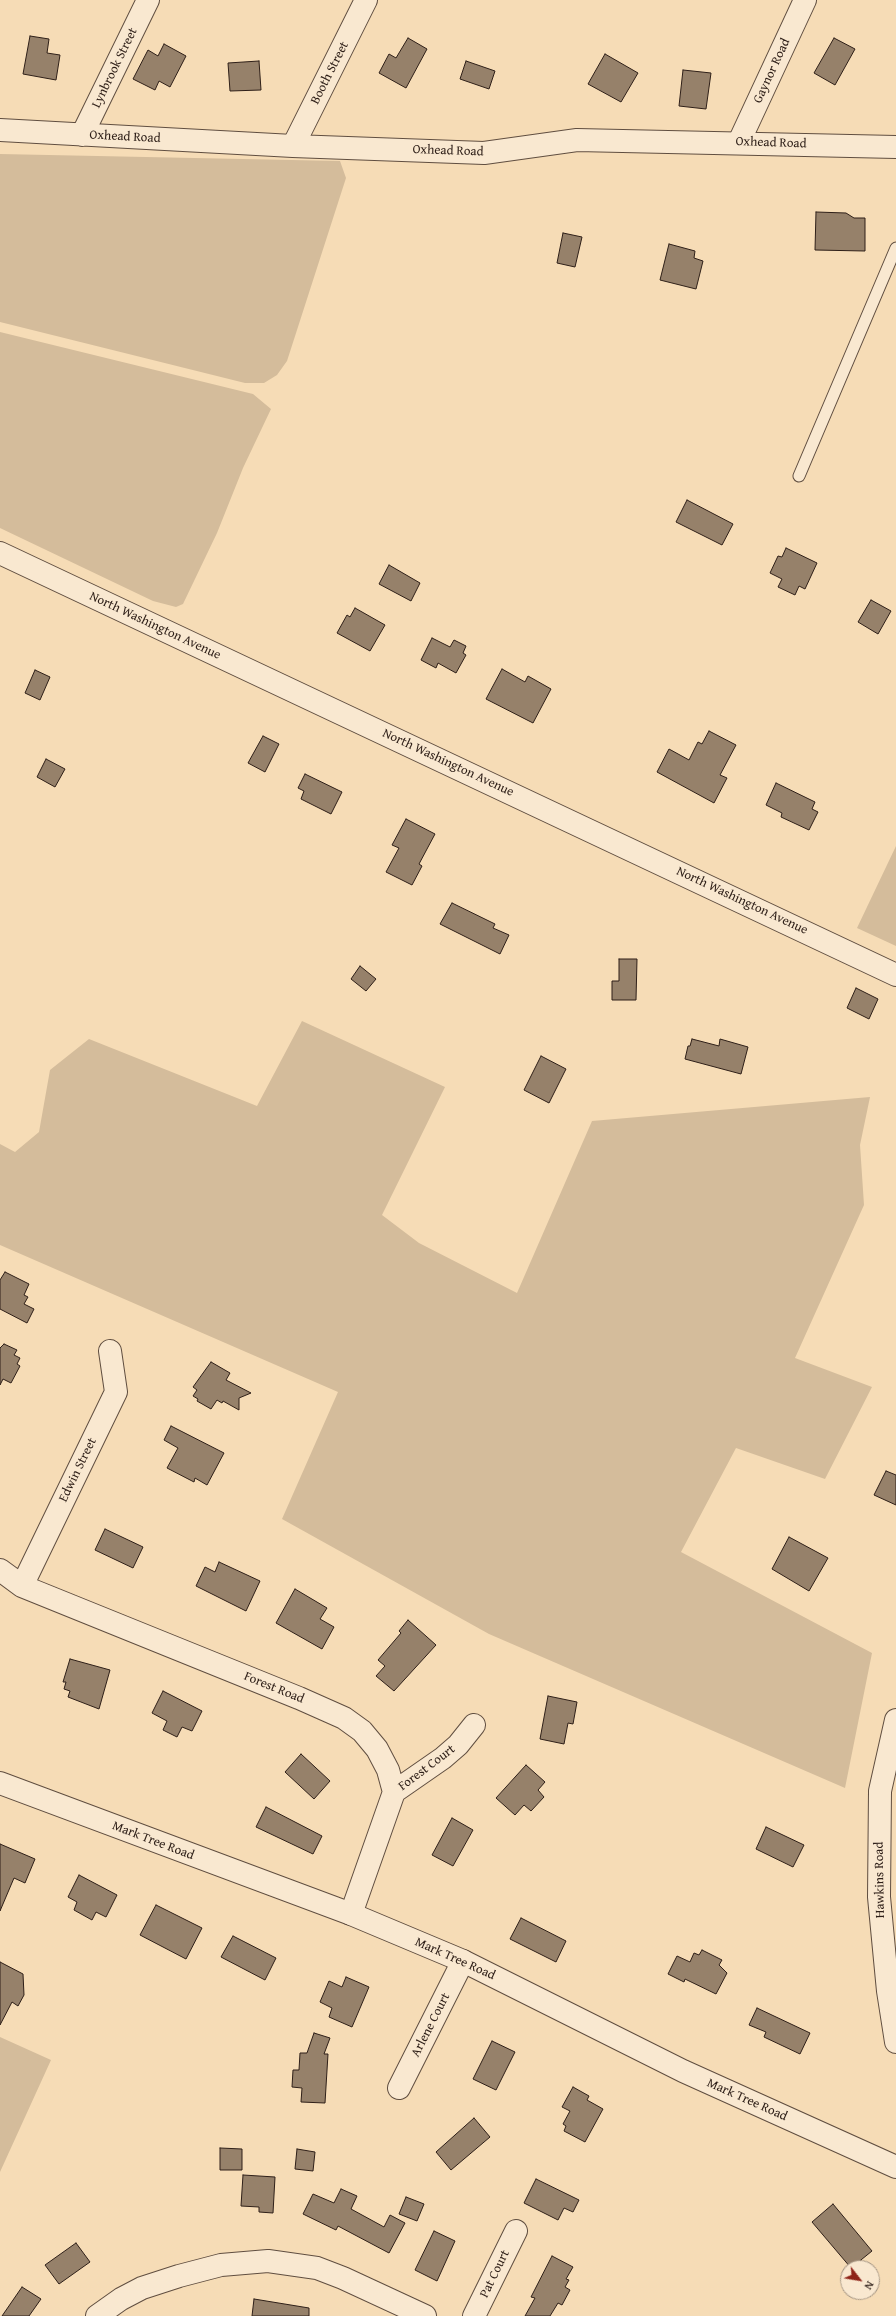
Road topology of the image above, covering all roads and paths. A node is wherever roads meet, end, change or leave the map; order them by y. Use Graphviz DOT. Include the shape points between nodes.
graph roads {
  1 [pos="148,0"];
  2 [pos="366,0"];
  3 [pos="805,0"];
  4 [pos="0,130"];
  5 [pos="82,135"];
  6 [pos="739,142"];
  7 [pos="293,146"];
  8 [pos="896,147"];
  9 [pos="896,248"];
  10 [pos="799,476"];
  11 [pos="0,553"];
  12 [pos="896,975"];
  13 [pos="110,1351"];
  14 [pos="0,1570"];
  15 [pos="22,1586"];
  16 [pos="896,1720"];
  17 [pos="474,1725"];
  18 [pos="0,1783"];
  19 [pos="394,1792"];
  20 [pos="351,1914"];
  21 [pos="463,1961"];
  22 [pos="896,2042"];
  23 [pos="399,2088"];
  24 [pos="896,2167"];
  25 [pos="516,2231"];
  26 [pos="97,2316"];
  27 [pos="425,2316"];
  28 [pos="474,2316"];
  1 -- 5 [label="street, Lynbrook Street"];
  2 -- 7 [label="street, Booth Street"];
  3 -- 6 [label="street, Gaynor Road"];
  4 -- 5 [label="street, Oxhead Road"];
  5 -- 7 [label="street, Oxhead Road"];
  6 -- 7 [label="street, Oxhead Road" via="577,140 484,153"];
  6 -- 8 [label="street, Oxhead Road"];
  9 -- 10 [label="lane"];
  11 -- 12 [label="street, North Washington Avenue"];
  13 -- 15 [label="street, Edwin Street" via="116,1392"];
  14 -- 15 [label="street, Forest Road"];
  15 -- 19 [label="street, Forest Road" via="344,1718 362,1731 377,1749 388,1770"];
  16 -- 22 [label="street, Hawkins Road" via="880,1791 879,1897 888,1991"];
  17 -- 19 [label="street, Forest Court" via="458,1745 443,1758"];
  18 -- 20 [label="street, Mark Tree Road"];
  19 -- 20 [label="street"];
  20 -- 21 [label="street, Mark Tree Road"];
  21 -- 23 [label="street, Arlene Court"];
  21 -- 24 [label="street, Mark Tree Road" via="683,2071"];
  25 -- 28 [label="street, Pat Court"];
  26 -- 27 [label="street" via="142,2288 179,2276 221,2265 268,2261 317,2268"];
}
